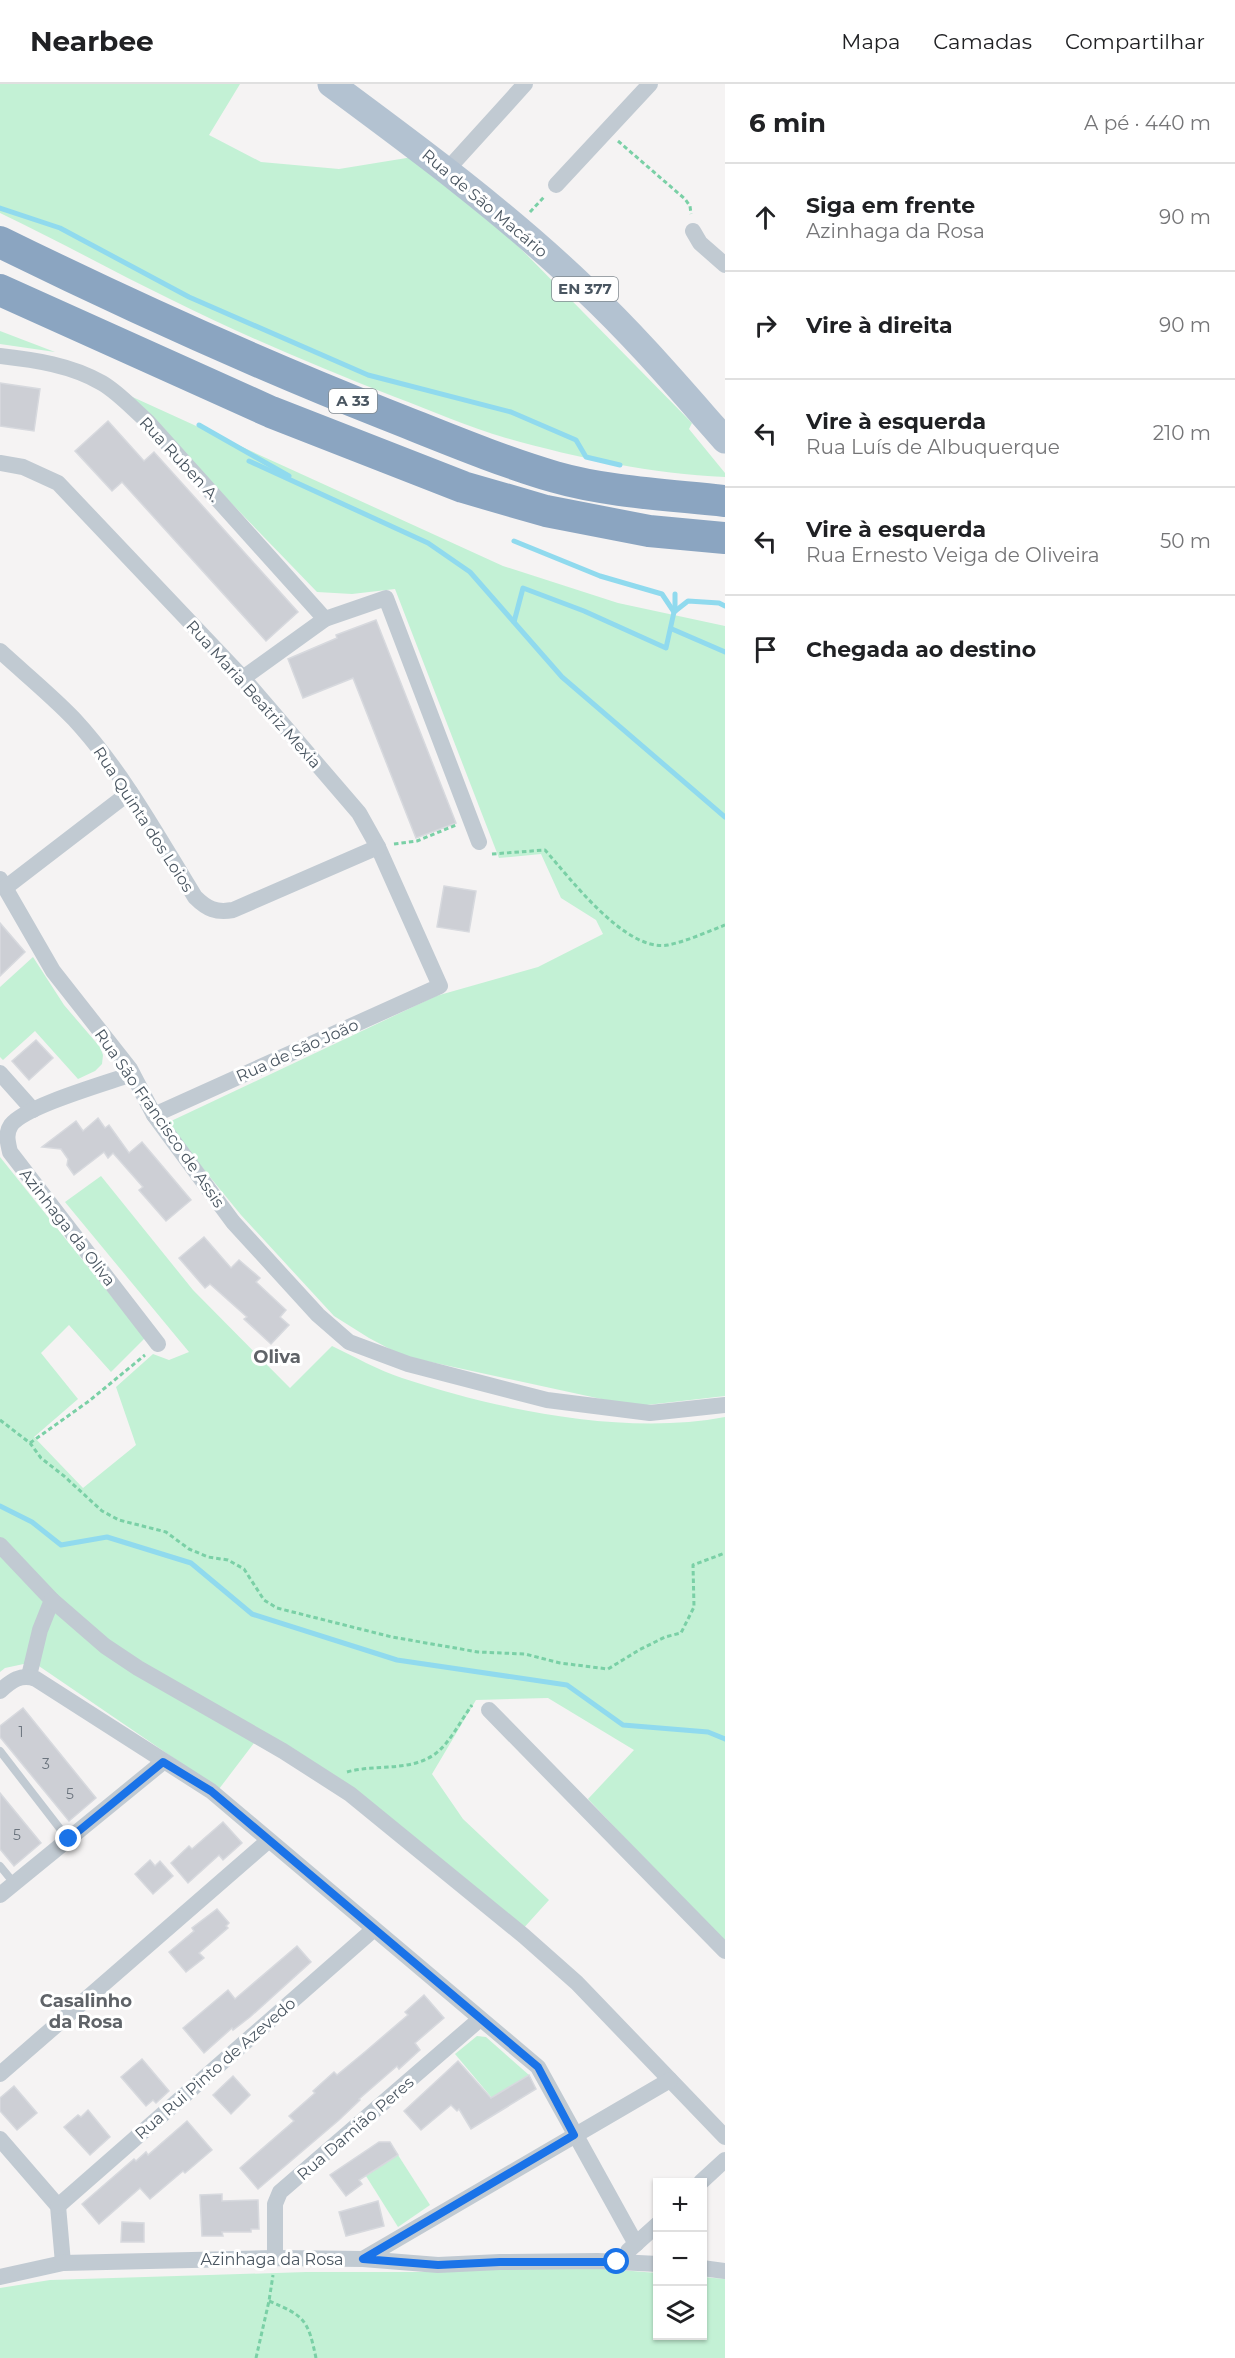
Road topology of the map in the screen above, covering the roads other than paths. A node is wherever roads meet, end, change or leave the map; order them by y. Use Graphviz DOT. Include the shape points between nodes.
graph roads {
  1 [pos="331,84"];
  2 [pos="525,84"];
  3 [pos="650,84"];
  4 [pos="447,170"];
  5 [pos="556,185"];
  6 [pos="693,231"];
  7 [pos="0,242"];
  8 [pos="725,265"];
  9 [pos="0,290"];
  10 [pos="0,356"];
  11 [pos="717,431"];
  12 [pos="0,463"];
  13 [pos="725,501"];
  14 [pos="725,538"];
  15 [pos="325,619"];
  16 [pos="0,651"];
  17 [pos="243,678"];
  18 [pos="130,792"];
  19 [pos="479,842"];
  20 [pos="378,847"];
  21 [pos="3,883"];
  22 [pos="440,986"];
  23 [pos="0,1073"];
  24 [pos="132,1074"];
  25 [pos="33,1110"];
  26 [pos="154,1115"];
  27 [pos="158,1344"];
  28 [pos="725,1405"];
  29 [pos="0,1545"];
  30 [pos="52,1600"];
  31 [pos="29,1676"];
  32 [pos="0,1691"];
  33 [pos="489,1710"];
  34 [pos="0,1751"];
  35 [pos="163,1762"];
  36 [pos="69,1839"];
  37 [pos="268,1841"];
  38 [pos="0,1866"];
  39 [pos="14,1884"];
  40 [pos="0,1894"];
  41 [pos="373,1930"];
  42 [pos="725,1951"];
  43 [pos="480,2019"];
  44 [pos="0,2074"];
  45 [pos="670,2080"];
  46 [pos="574,2135"];
  47 [pos="725,2137"];
  48 [pos="0,2139"];
  49 [pos="725,2160"];
  50 [pos="705,2178"];
  51 [pos="58,2206"];
  52 [pos="653,2228"];
  53 [pos="636,2244"];
  54 [pos="274,2258"];
  55 [pos="363,2259"];
  56 [pos="617,2262"];
  57 [pos="63,2263"];
  58 [pos="653,2264"];
  59 [pos="707,2269"];
  60 [pos="725,2271"];
  61 [pos="0,2277"];
  1 -- 4 [label="main road, Rua de São Macário / EN 377"];
  2 -- 4 [label="street"];
  3 -- 5 [label="street"];
  4 -- 11 [label="main road, Rua de São Macário / EN 377" via="516,226 608,311"];
  6 -- 8 [label="street" via="700,243"];
  7 -- 13 [label="highway, A 33" via="289,376 478,451 556,477"];
  9 -- 14 [label="highway, A 33" via="271,412 463,487 546,511 649,531"];
  10 -- 15 [label="street, Rua Ruben A." via="69,369 118,394 148,422"];
  12 -- 17 [label="street, Rua Maria Beatriz Mexia" via="23,467 58,483"];
  15 -- 17 [label="street"];
  15 -- 19 [label="street" via="386,598"];
  16 -- 18 [label="street, Rua Quinta dos Loios" via="73,718"];
  17 -- 20 [label="street, Rua Maria Beatriz Mexia" via="359,813"];
  18 -- 20 [label="street, Rua Quinta dos Loios" via="195,897 205,907 219,912 232,910"];
  18 -- 21 [label="street"];
  20 -- 22 [label="street, Rua Maria Beatriz Mexia"];
  21 -- 24 [label="street, Rua São Francisco de Assis" via="53,971"];
  22 -- 26 [label="street, Rua de São João"];
  23 -- 25 [label="street"];
  24 -- 25 [label="street, Azinhaga da Oliva"];
  24 -- 26 [label="street, Rua São Francisco de Assis"];
  25 -- 27 [label="street, Azinhaga da Oliva" via="11,1125 6,1138 10,1152"];
  26 -- 28 [label="street, Rua São Francisco de Assis" via="233,1222 318,1315 349,1342 408,1364 547,1400 650,1413"];
  29 -- 30 [label="street"];
  30 -- 31 [label="street"];
  30 -- 45 [label="street" via="105,1646 138,1668 350,1794 550,1959 606,2011"];
  31 -- 32 [label="street" via="16,1679"];
  31 -- 35 [label="street"];
  33 -- 42 [label="street"];
  34 -- 36 [label="lane"];
  35 -- 36 [label="street"];
  35 -- 37 [label="street" via="211,1791"];
  36 -- 39 [label="street"];
  37 -- 41 [label="street"];
  37 -- 44 [label="street"];
  38 -- 39 [label="lane"];
  39 -- 40 [label="street"];
  41 -- 43 [label="street"];
  41 -- 51 [label="street, Rua Rui Pinto de Azevedo"];
  43 -- 46 [label="street" via="538,2067"];
  43 -- 54 [label="street, Rua Damião Peres" via="280,2193 275,2204"];
  45 -- 46 [label="street"];
  45 -- 47 [label="street"];
  46 -- 53 [label="street"];
  46 -- 55 [label="street"];
  48 -- 51 [label="street"];
  49 -- 50 [label="street"];
  51 -- 57 [label="street"];
  52 -- 53 [label="street"];
  53 -- 56 [label="street"];
  54 -- 55 [label="street, Azinhaga da Rosa"];
  54 -- 57 [label="street, Azinhaga da Rosa"];
  55 -- 56 [label="street, Azinhaga da Rosa" via="438,2265"];
  56 -- 58 [label="street, Azinhaga da Rosa"];
  57 -- 61 [label="street, Azinhaga da Rosa"];
  59 -- 60 [label="street"];
}
